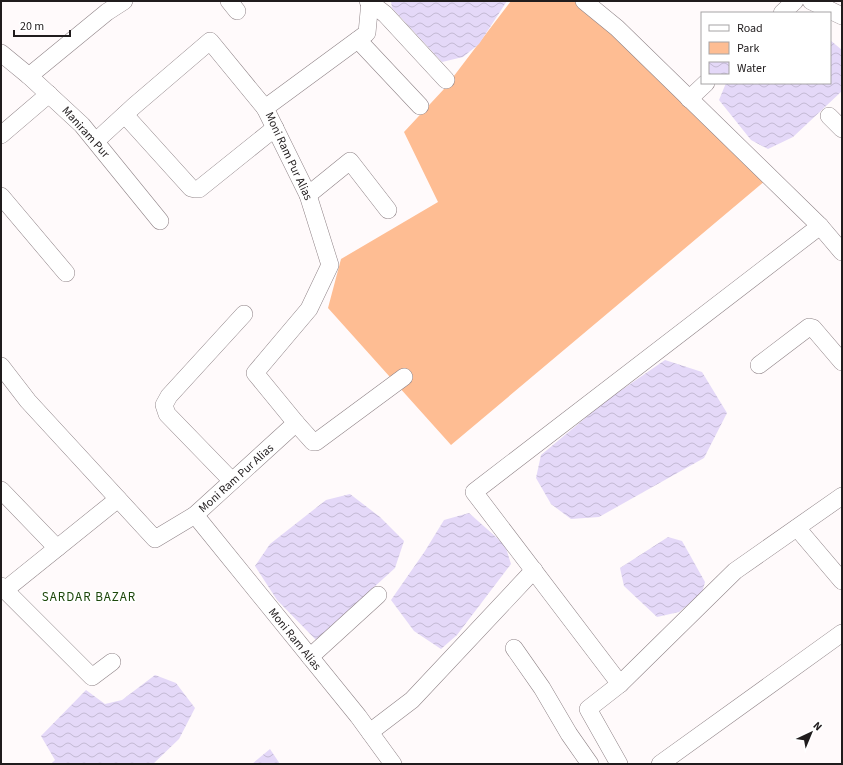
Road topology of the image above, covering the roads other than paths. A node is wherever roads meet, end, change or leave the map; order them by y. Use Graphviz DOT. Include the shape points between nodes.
graph roads {
  1 [pos="124,1"];
  2 [pos="795,1"];
  3 [pos="811,1"];
  4 [pos="369,2"];
  5 [pos="589,2"];
  6 [pos="783,12"];
  7 [pos="842,16"];
  8 [pos="358,40"];
  9 [pos="1,54"];
  10 [pos="29,76"];
  11 [pos="446,80"];
  12 [pos="705,84"];
  13 [pos="49,94"];
  14 [pos="689,99"];
  15 [pos="420,106"];
  16 [pos="265,108"];
  17 [pos="125,115"];
  18 [pos="829,116"];
  19 [pos="275,128"];
  20 [pos="842,129"];
  21 [pos="1,135"];
  22 [pos="96,141"];
  23 [pos="308,195"];
  24 [pos="1,196"];
  25 [pos="388,210"];
  26 [pos="160,221"];
  27 [pos="820,226"];
  28 [pos="842,252"];
  29 [pos="66,273"];
  30 [pos="244,314"];
  31 [pos="842,362"];
  32 [pos="759,365"];
  33 [pos="1,366"];
  34 [pos="404,376"];
  35 [pos="296,423"];
  36 [pos="232,481"];
  37 [pos="1,490"];
  38 [pos="842,496"];
  39 [pos="118,499"];
  40 [pos="195,515"];
  41 [pos="797,528"];
  42 [pos="58,548"];
  43 [pos="534,570"];
  44 [pos="842,581"];
  45 [pos="3,588"];
  46 [pos="378,595"];
  47 [pos="842,633"];
  48 [pos="514,648"];
  49 [pos="310,657"];
  50 [pos="112,662"];
  51 [pos="620,684"];
  52 [pos="370,732"];
  53 [pos="393,764"];
  54 [pos="590,764"];
  55 [pos="619,764"];
  56 [pos="660,764"];
  1 -- 10 [label="street"];
  2 -- 6 [label="street"];
  3 -- 7 [label="street"];
  4 -- 8 [label="street, Moni Ram Pur Alias" via="367,33"];
  4 -- 11 [label="street" via="385,14"];
  5 -- 14 [label="street"];
  8 -- 15 [label="street"];
  8 -- 16 [label="street, Moni Ram Pur Alias"];
  9 -- 10 [label="street, Maniram Pur"];
  10 -- 13 [label="street, Maniram Pur"];
  12 -- 14 [label="street"];
  13 -- 21 [label="street"];
  13 -- 22 [label="street, Maniram Pur" via="82,124"];
  14 -- 27 [label="street"];
  16 -- 17 [label="street" via="210,41"];
  16 -- 19 [label="street, Moni Ram Pur Alias"];
  17 -- 19 [label="street" via="191,188 195,189 199,189"];
  17 -- 22 [label="street"];
  18 -- 20 [label="street"];
  19 -- 23 [label="street, Moni Ram Pur Alias"];
  22 -- 26 [label="street, Maniram Pur"];
  23 -- 25 [label="street" via="350,161"];
  23 -- 35 [label="street, Moni Ram Pur Alias" via="330,265 309,309 255,373"];
  24 -- 29 [label="street"];
  27 -- 28 [label="street"];
  27 -- 43 [label="street" via="474,492"];
  30 -- 36 [label="street" via="169,396 164,405 167,414"];
  31 -- 32 [label="street" via="813,328 809,327"];
  33 -- 39 [label="street" via="28,401"];
  34 -- 35 [label="street" via="316,442 313,442"];
  35 -- 36 [label="street, Moni Ram Pur Alias"];
  36 -- 40 [label="street, Moni Ram Pur Alias"];
  37 -- 42 [label="street"];
  38 -- 41 [label="street"];
  39 -- 40 [label="street, Moni Ram Pur Alias" via="155,540"];
  39 -- 42 [label="street"];
  40 -- 49 [label="street, Moni Ram Alias"];
  41 -- 44 [label="street"];
  41 -- 51 [label="street" via="735,571"];
  42 -- 45 [label="street"];
  43 -- 51 [label="street"];
  43 -- 52 [label="street" via="412,700"];
  45 -- 50 [label="street" via="92,677"];
  46 -- 49 [label="street"];
  47 -- 56 [label="street"];
  48 -- 54 [label="street"];
  49 -- 52 [label="street, Moni Ram Alias"];
  51 -- 55 [label="street" via="588,709"];
  52 -- 53 [label="street, Moni Ram Alias"];
}
